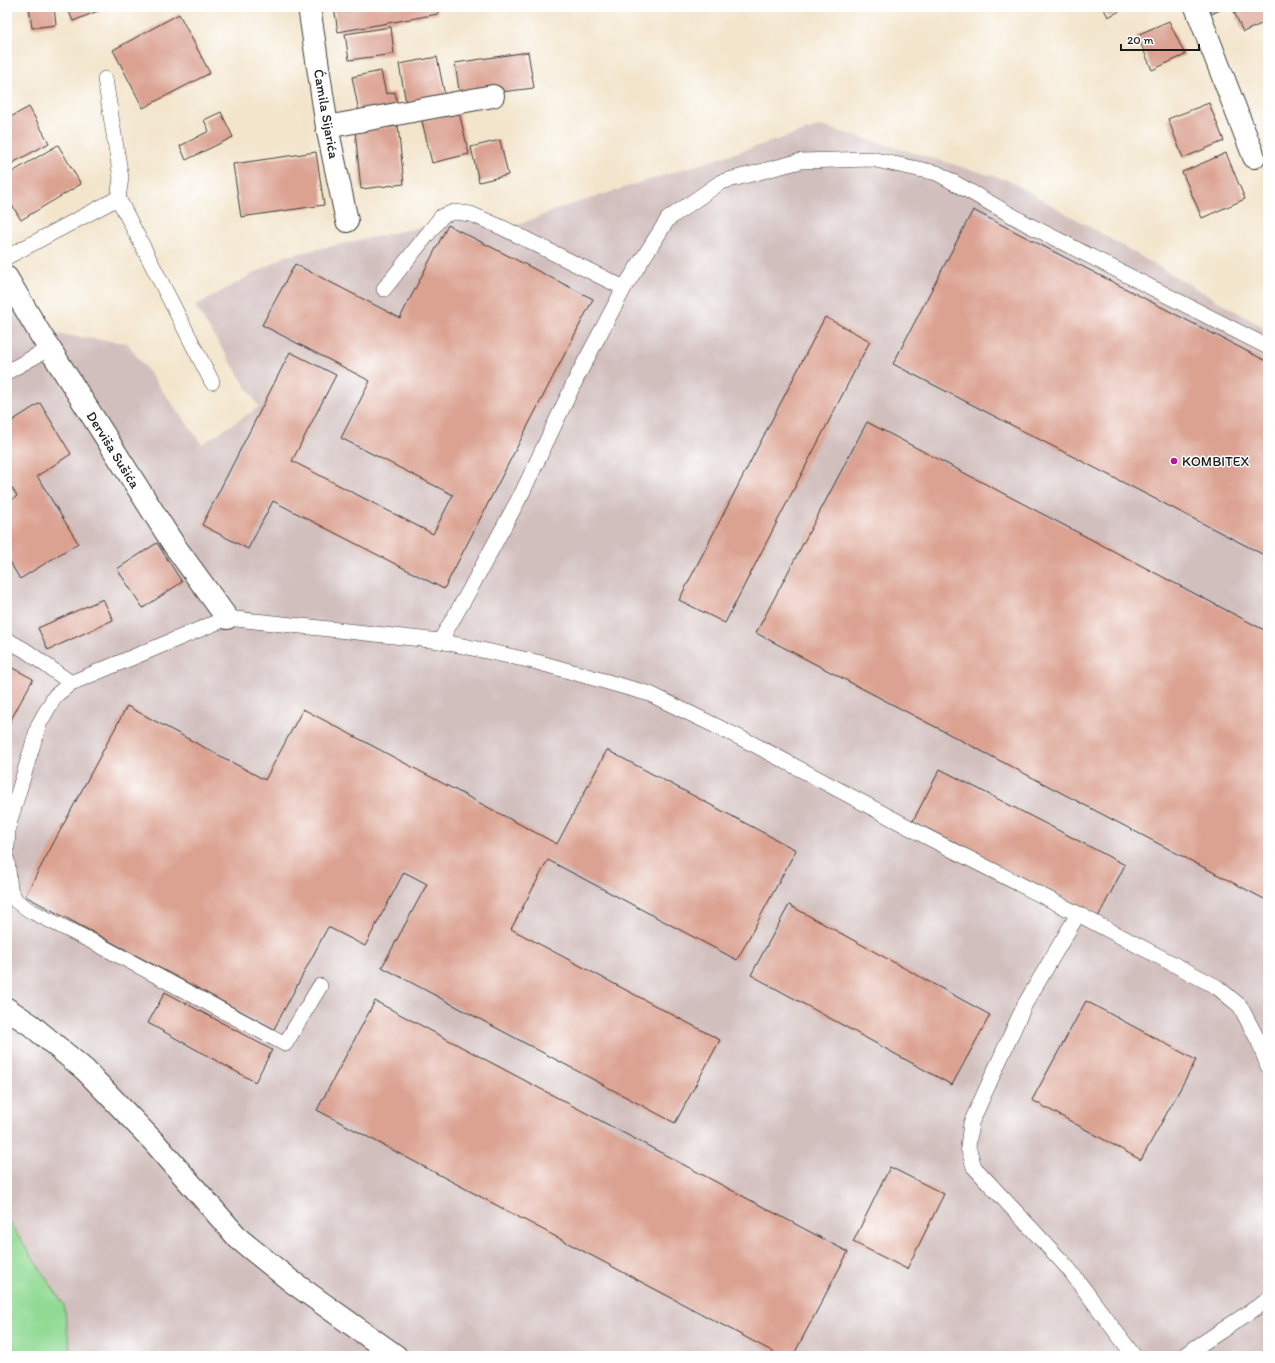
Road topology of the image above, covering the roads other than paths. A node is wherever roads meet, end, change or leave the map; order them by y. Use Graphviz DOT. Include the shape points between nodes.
graph roads {
  1 [pos="309,7"];
  2 [pos="1196,7"];
  3 [pos="105,79"];
  4 [pos="493,96"];
  5 [pos="327,127"];
  6 [pos="1254,157"];
  7 [pos="118,198"];
  8 [pos="347,221"];
  9 [pos="7,257"];
  10 [pos="7,278"];
  11 [pos="624,288"];
  12 [pos="384,289"];
  13 [pos="1268,347"];
  14 [pos="50,348"];
  15 [pos="7,372"];
  16 [pos="212,382"];
  17 [pos="227,618"];
  18 [pos="7,640"];
  19 [pos="440,641"];
  20 [pos="71,683"];
  21 [pos="7,846"];
  22 [pos="7,860"];
  23 [pos="1078,914"];
  24 [pos="320,986"];
  25 [pos="7,1009"];
  26 [pos="1268,1066"];
  27 [pos="1268,1300"];
  28 [pos="396,1356"];
  29 [pos="1134,1356"];
  30 [pos="1183,1356"];
  1 -- 5 [label="street, Ćamila Sijarića"];
  2 -- 6 [label="street"];
  3 -- 7 [label="lane" via="121,178"];
  4 -- 5 [label="street"];
  5 -- 8 [label="street, Ćamila Sijarića"];
  7 -- 9 [label="lane"];
  7 -- 16 [label="lane"];
  10 -- 14 [label="street, Derviša Sušića"];
  11 -- 12 [label="lane" via="503,228 471,214 454,212 442,216"];
  11 -- 13 [label="lane" via="668,220 721,182 801,162 871,159 937,173 1027,224"];
  11 -- 19 [label="lane" via="578,375 523,491"];
  14 -- 15 [label="lane"];
  14 -- 17 [label="street, Derviša Sušića" via="174,545"];
  17 -- 19 [label="lane"];
  17 -- 20 [label="lane"];
  18 -- 20 [label="lane"];
  19 -- 23 [label="lane" via="537,662 650,694 753,744"];
  20 -- 21 [label="lane" via="55,696 39,724 8,827"];
  22 -- 24 [label="lane" via="10,889 16,901 29,910 285,1044"];
  23 -- 26 [label="lane" via="1217,987 1240,1006"];
  23 -- 29 [label="lane" via="1025,1004 970,1123 968,1147 974,1167 1068,1268"];
  25 -- 28 [label="street" via="31,1025 85,1070 155,1143 239,1239 291,1281"];
  27 -- 30 [label="lane"];
}
